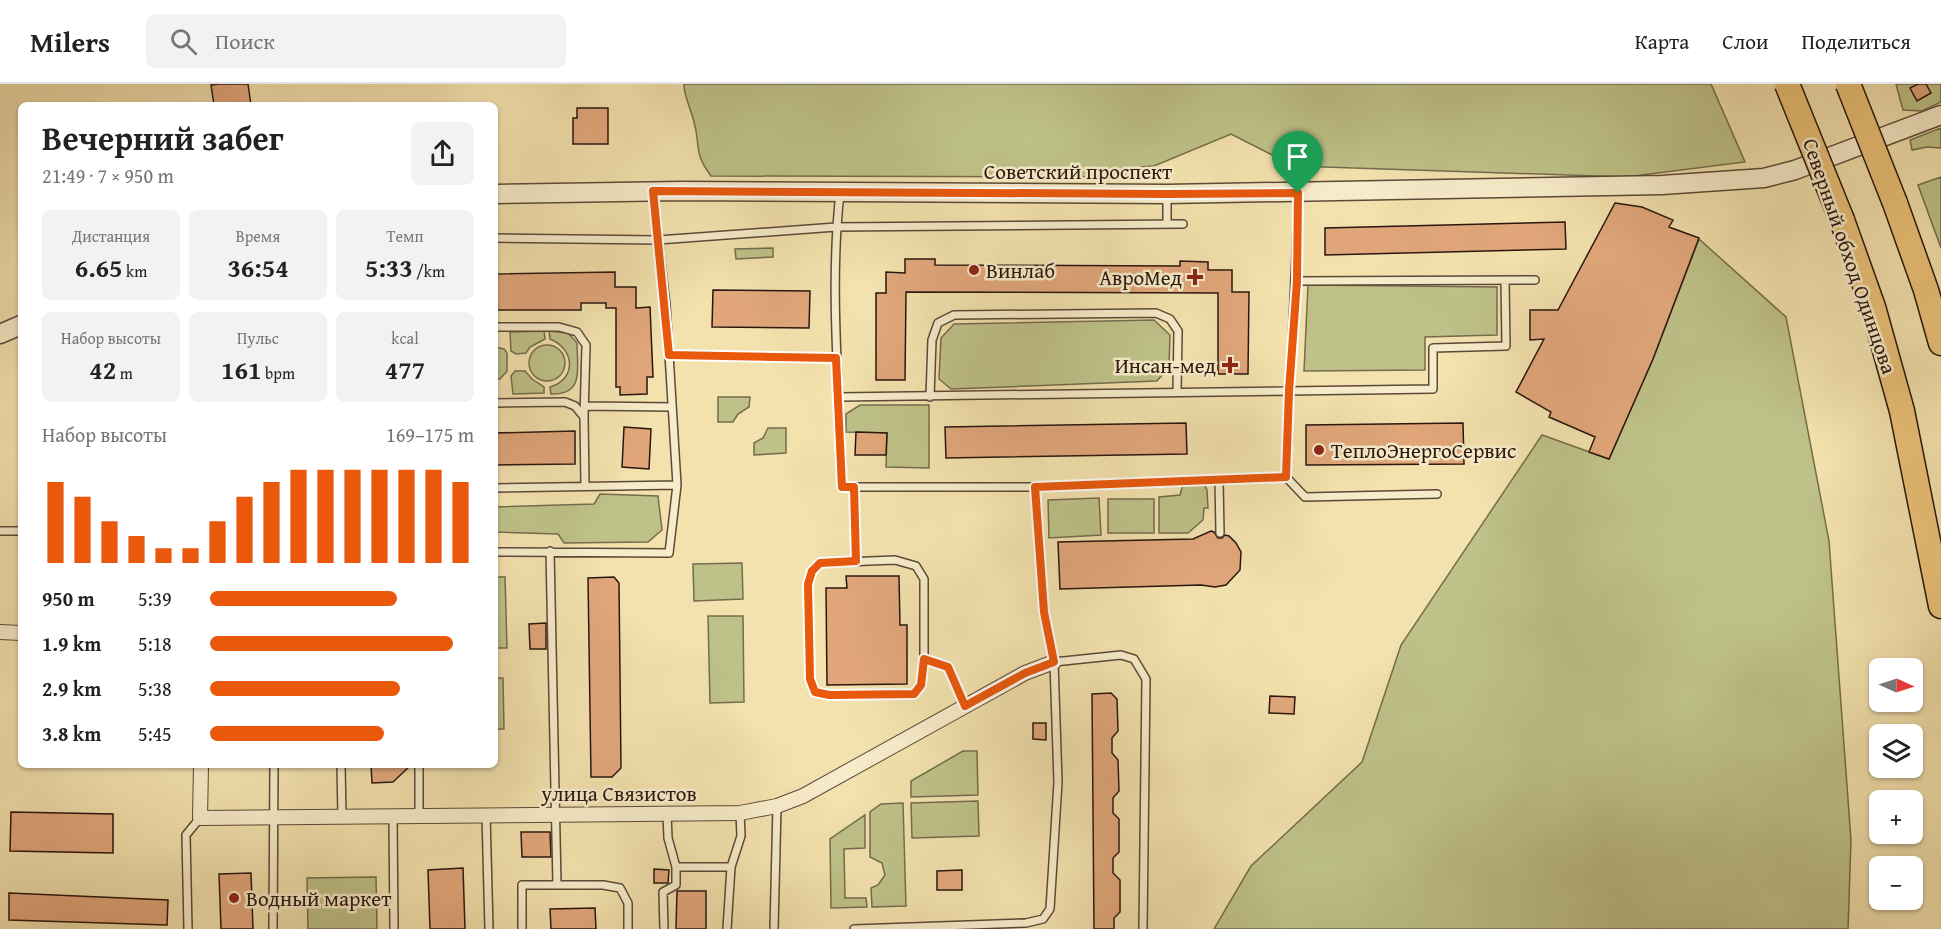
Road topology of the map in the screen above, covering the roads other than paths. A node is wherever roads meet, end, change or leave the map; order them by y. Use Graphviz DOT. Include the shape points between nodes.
graph roads {
  1 [pos="1787,84"];
  2 [pos="1848,84"];
  3 [pos="1941,115"];
  4 [pos="653,191"];
  5 [pos="840,192"];
  6 [pos="1298,193"];
  7 [pos="498,194"];
  8 [pos="1167,194"];
  9 [pos="1167,224"];
  10 [pos="1184,224"];
  11 [pos="836,228"];
  12 [pos="498,238"];
  13 [pos="658,240"];
  14 [pos="1505,280"];
  15 [pos="1535,280"];
  16 [pos="1297,281"];
  17 [pos="18,326"];
  18 [pos="498,327"];
  19 [pos="0,334"];
  20 [pos="1941,343"];
  21 [pos="669,355"];
  22 [pos="836,358"];
  23 [pos="1289,391"];
  24 [pos="1177,392"];
  25 [pos="840,397"];
  26 [pos="930,397"];
  27 [pos="498,403"];
  28 [pos="585,406"];
  29 [pos="672,407"];
  30 [pos="584,417"];
  31 [pos="1286,477"];
  32 [pos="1219,480"];
  33 [pos="677,485"];
  34 [pos="585,486"];
  35 [pos="854,487"];
  36 [pos="1035,487"];
  37 [pos="498,488"];
  38 [pos="1437,494"];
  39 [pos="0,531"];
  40 [pos="18,531"];
  41 [pos="1220,533"];
  42 [pos="550,551"];
  43 [pos="498,552"];
  44 [pos="856,561"];
  45 [pos="1941,606"];
  46 [pos="0,632"];
  47 [pos="18,633"];
  48 [pos="924,659"];
  49 [pos="1054,662"];
  50 [pos="965,706"];
  51 [pos="201,768"];
  52 [pos="274,768"];
  53 [pos="341,768"];
  54 [pos="419,768"];
  55 [pos="777,806"];
  56 [pos="556,813"];
  57 [pos="667,813"];
  58 [pos="740,813"];
  59 [pos="486,815"];
  60 [pos="342,816"];
  61 [pos="393,816"];
  62 [pos="419,816"];
  63 [pos="200,818"];
  64 [pos="272,818"];
  65 [pos="676,867"];
  66 [pos="730,867"];
  67 [pos="557,885"];
  68 [pos="952,927"];
  69 [pos="188,929"];
  70 [pos="273,929"];
  71 [pos="394,929"];
  72 [pos="489,929"];
  73 [pos="522,929"];
  74 [pos="628,929"];
  75 [pos="664,929"];
  76 [pos="727,929"];
  77 [pos="774,929"];
  78 [pos="854,929"];
  79 [pos="1143,929"];
  1 -- 45 [label="highway, Северный обход Одинцова, bridge" via="1873,307 1902,411"];
  2 -- 20 [label="highway, bridge" via="1895,203"];
  3 -- 6 [label="street, Советский проспект" via="1764,178 1662,185"];
  4 -- 5 [label="street, Советский проспект"];
  4 -- 7 [label="street, Советский проспект"];
  4 -- 13 [label="lane"];
  5 -- 8 [label="street, Советский проспект"];
  5 -- 11 [label="lane"];
  6 -- 8 [label="street, Советский проспект"];
  6 -- 16 [label="lane"];
  8 -- 9 [label="lane"];
  9 -- 10 [label="lane"];
  9 -- 11 [label="lane"];
  11 -- 13 [label="lane"];
  11 -- 22 [label="lane"];
  12 -- 13 [label="lane"];
  13 -- 21 [label="lane"];
  14 -- 15 [label="lane"];
  14 -- 16 [label="lane"];
  14 -- 23 [label="lane" via="1506,346 1433,348 1433,389"];
  16 -- 23 [label="lane"];
  17 -- 19 [label="street"];
  18 -- 28 [label="lane" via="559,327 577,332 585,345"];
  21 -- 22 [label="lane"];
  21 -- 29 [label="lane"];
  22 -- 25 [label="lane"];
  23 -- 24 [label="lane"];
  23 -- 31 [label="lane"];
  24 -- 26 [label="lane"];
  24 -- 26 [label="lane" via="1178,331 1170,319 1156,313 954,315 938,323 932,340"];
  25 -- 26 [label="lane"];
  25 -- 35 [label="lane" via="842,487"];
  27 -- 30 [label="lane" via="565,402 575,406"];
  28 -- 29 [label="lane"];
  28 -- 30 [label="lane"];
  29 -- 33 [label="lane"];
  30 -- 34 [label="lane"];
  31 -- 32 [label="lane"];
  31 -- 38 [label="lane" via="1305,498"];
  32 -- 36 [label="lane"];
  32 -- 41 [label="lane"];
  33 -- 34 [label="lane"];
  33 -- 42 [label="lane" via="669,553"];
  34 -- 37 [label="lane"];
  35 -- 36 [label="lane"];
  35 -- 44 [label="lane"];
  36 -- 49 [label="lane" via="1044,612"];
  39 -- 40 [label="lane"];
  42 -- 43 [label="lane"];
  42 -- 56 [label="lane"];
  44 -- 48 [label="lane" via="896,560 916,566 924,579"];
  44 -- 48 [label="lane" via="820,563 812,571 808,584 810,679 815,692 914,694 921,685"];
  46 -- 47 [label="street"];
  48 -- 50 [label="lane" via="948,667"];
  49 -- 50 [label="street, улица Связистов"];
  49 -- 68 [label="lane" via="1058,782 1050,909 1043,919 1026,923"];
  49 -- 79 [label="lane" via="1121,655 1134,659 1146,679"];
  50 -- 55 [label="street, улица Связистов" via="867,762"];
  51 -- 63 [label="street"];
  52 -- 64 [label="lane"];
  53 -- 60 [label="lane"];
  54 -- 62 [label="lane"];
  55 -- 58 [label="street, улица Связистов"];
  55 -- 77 [label="lane"];
  56 -- 57 [label="street, улица Связистов"];
  56 -- 59 [label="street, улица Связистов"];
  56 -- 67 [label="lane"];
  57 -- 58 [label="street, улица Связистов"];
  57 -- 65 [label="lane" via="668,838"];
  58 -- 66 [label="lane" via="741,836"];
  59 -- 62 [label="street, улица Связистов"];
  59 -- 72 [label="lane"];
  60 -- 61 [label="street, улица Связистов"];
  60 -- 64 [label="street, улица Связистов"];
  61 -- 62 [label="street, улица Связистов"];
  61 -- 71 [label="lane"];
  63 -- 64 [label="street, улица Связистов"];
  63 -- 69 [label="lane" via="186,835"];
  64 -- 70 [label="lane"];
  65 -- 66 [label="lane"];
  65 -- 75 [label="lane" via="676,885 663,892"];
  66 -- 76 [label="lane"];
  67 -- 73 [label="lane" via="522,885"];
  67 -- 74 [label="lane" via="620,888 628,903"];
  68 -- 78 [label="lane"];
}
